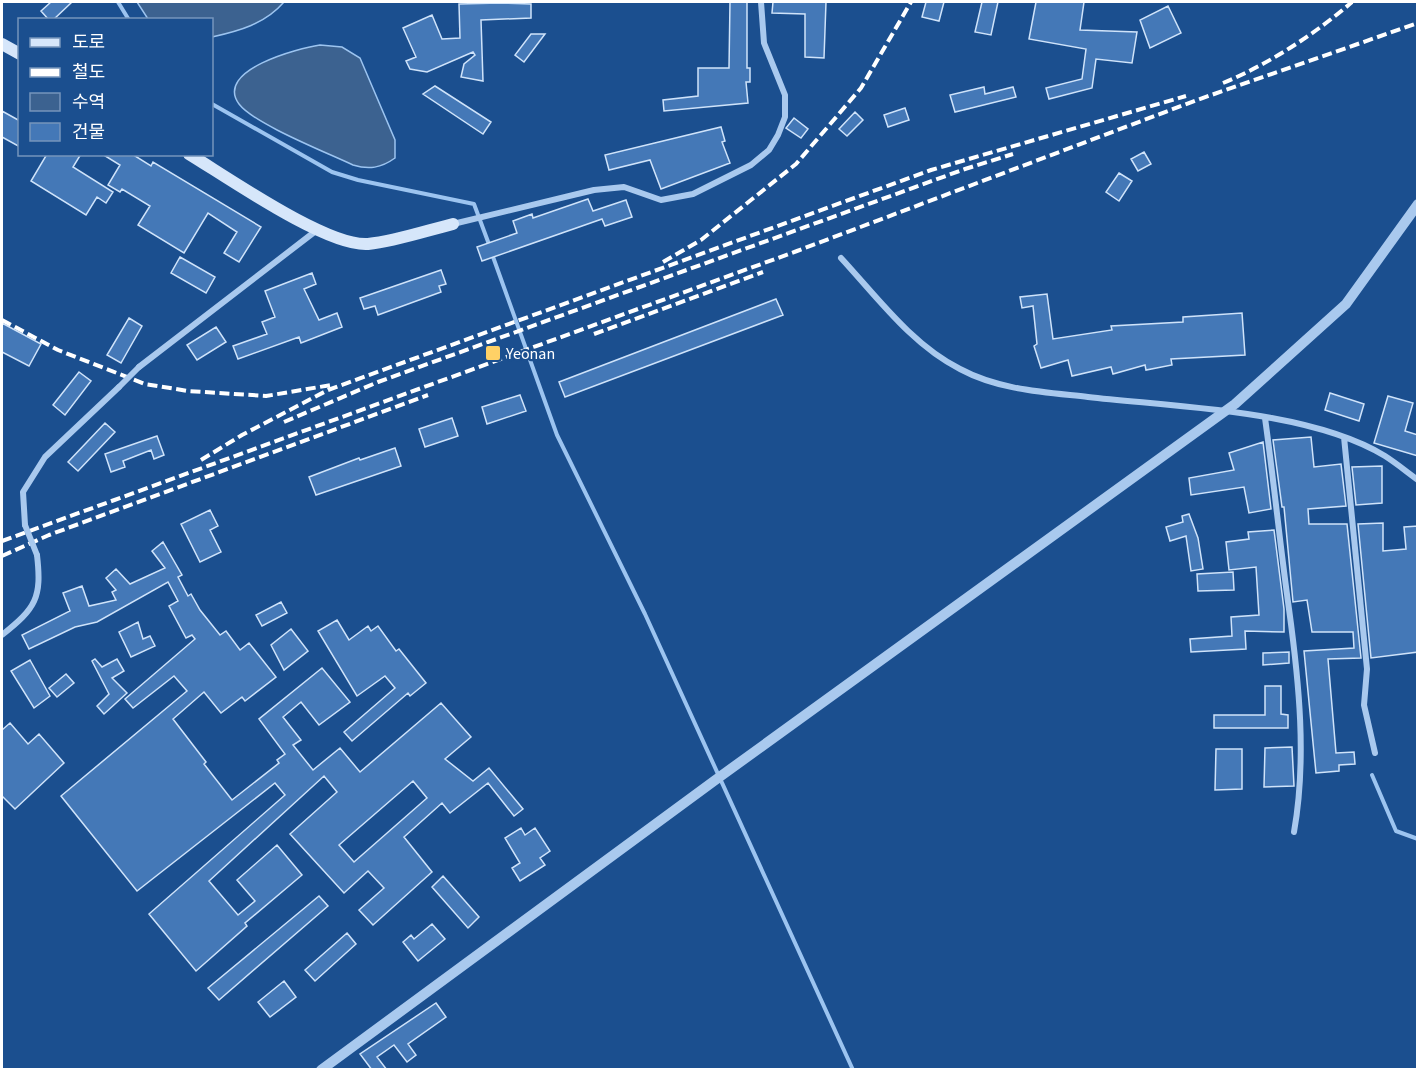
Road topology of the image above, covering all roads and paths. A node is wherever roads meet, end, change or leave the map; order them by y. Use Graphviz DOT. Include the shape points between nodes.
graph roads {
  1 [pos="761,2"];
  2 [pos="2,44"];
  3 [pos="18,53"];
  4 [pos="192,156"];
  5 [pos="1418,204"];
  6 [pos="453,224"];
  7 [pos="316,230"];
  8 [pos="841,258"];
  9 [pos="1226,411"];
  10 [pos="1265,418"];
  11 [pos="1344,438"];
  12 [pos="1418,480"];
  13 [pos="2,634"];
  14 [pos="1375,753"];
  15 [pos="1294,832"];
  16 [pos="321,1070"];
  1 -- 6 [label="street" via="764,43 785,95 785,117 769,150 751,165 693,194 661,200 624,187 594,190"];
  2 -- 3 [label="main road"];
  4 -- 7 [label="main road"];
  5 -- 9 [label="street" via="1346,304"];
  6 -- 7 [label="main road" via="366,244 347,243"];
  7 -- 13 [label="street, bridge" via="139,366 45,457 23,492 25,525 37,555 39,595"];
  8 -- 9 [label="street" via="910,333 958,369 991,383 1039,392"];
  9 -- 10 [label="street"];
  9 -- 16 [label="street"];
  10 -- 11 [label="street"];
  10 -- 15 [label="street" via="1293,630 1299,713 1300,796"];
  11 -- 12 [label="street" via="1384,455"];
  11 -- 14 [label="street" via="1367,669 1364,705"];
}
